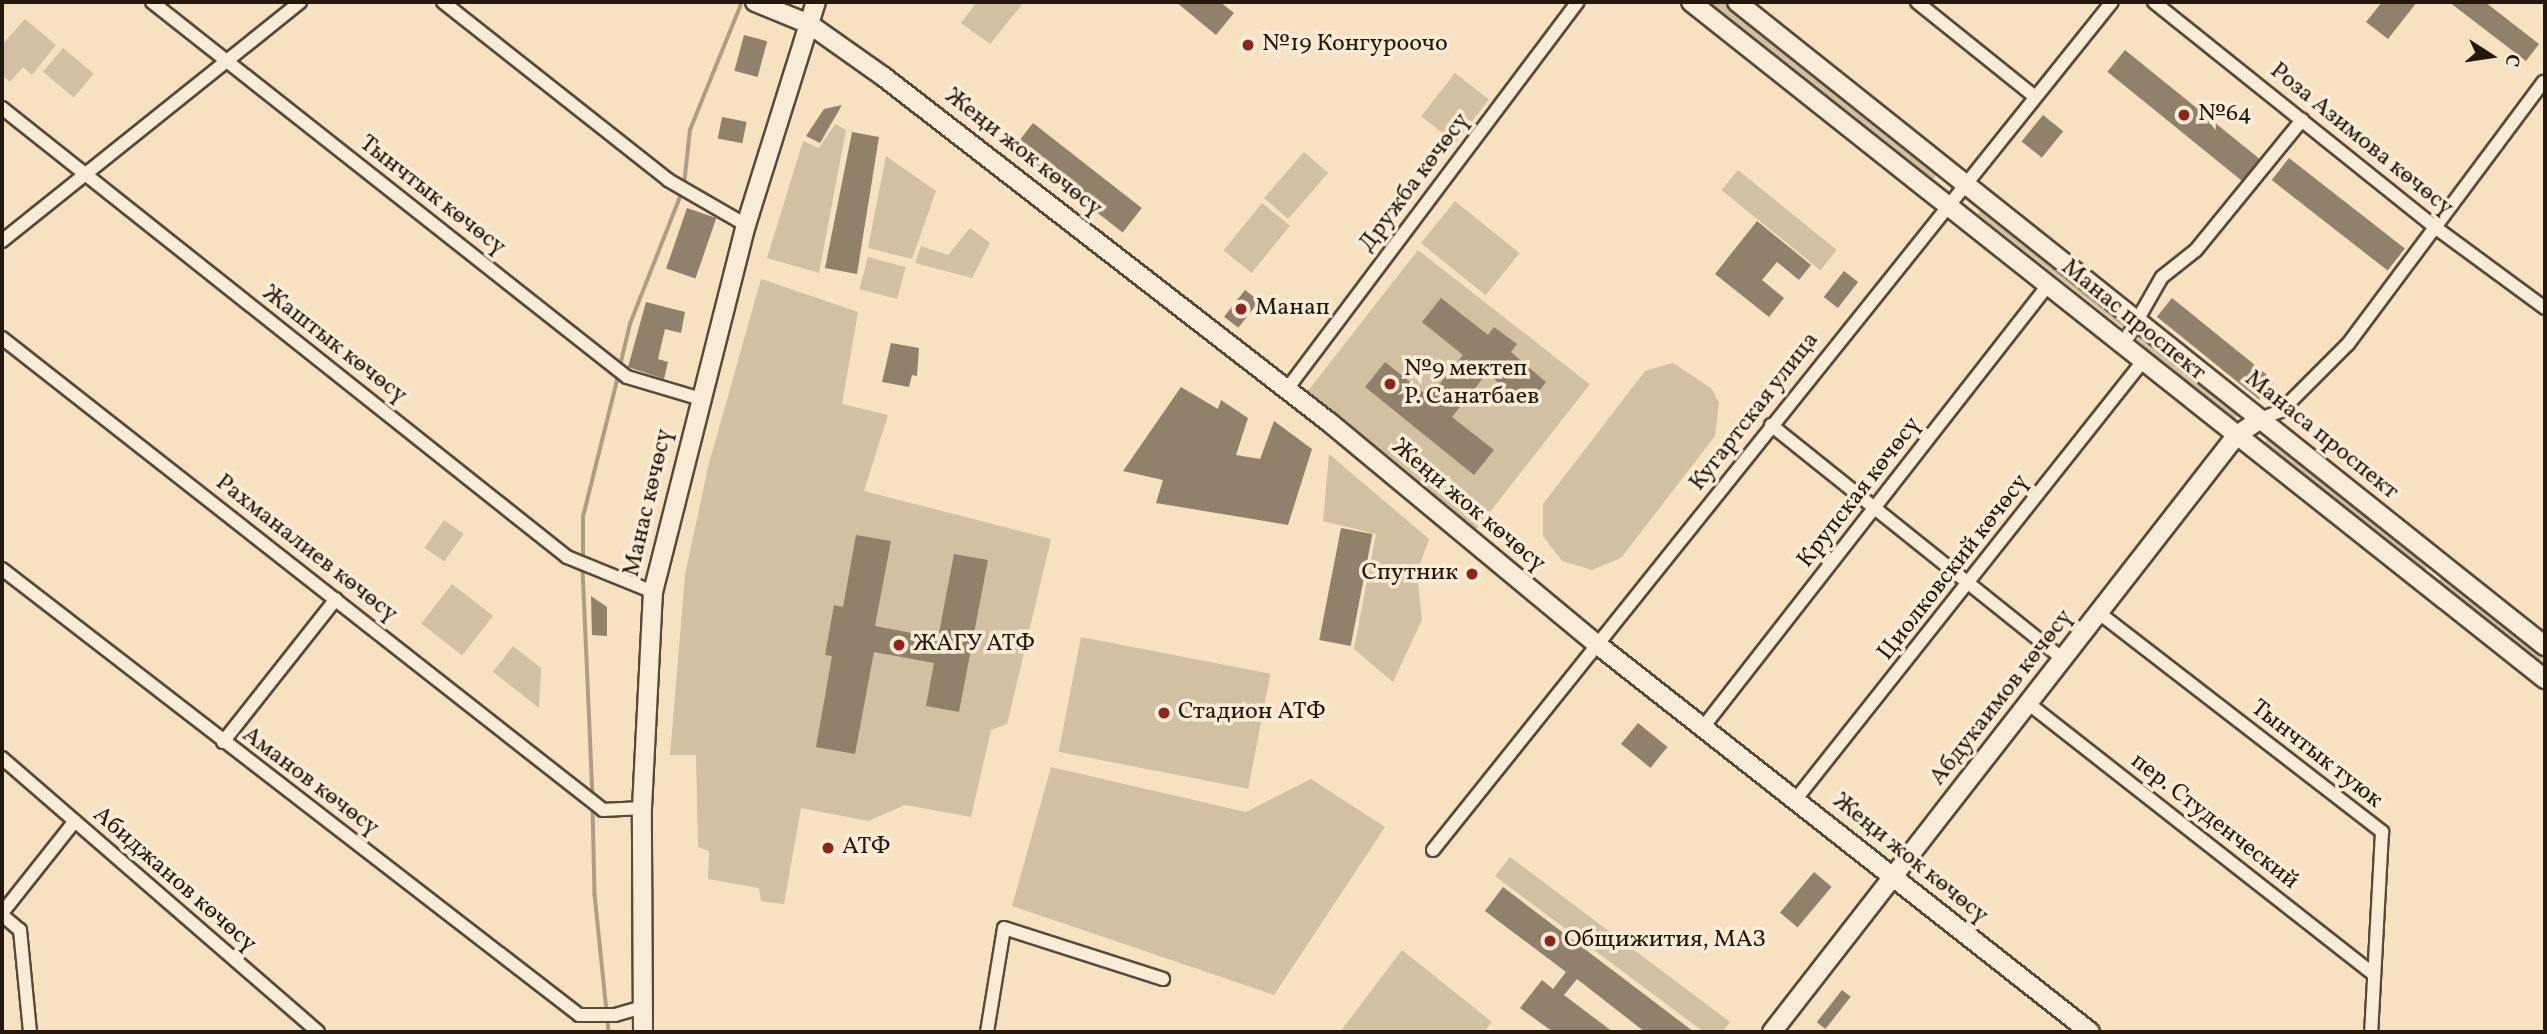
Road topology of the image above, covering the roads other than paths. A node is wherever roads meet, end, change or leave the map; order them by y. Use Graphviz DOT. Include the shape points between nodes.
graph roads {
  1 [pos="152,2"];
  2 [pos="300,2"];
  3 [pos="443,2"];
  4 [pos="755,2"];
  5 [pos="816,2"];
  6 [pos="1578,2"];
  7 [pos="1691,2"];
  8 [pos="1737,2"];
  9 [pos="1917,2"];
  10 [pos="2112,2"];
  11 [pos="2154,2"];
  12 [pos="809,24"];
  13 [pos="228,62"];
  14 [pos="2543,82"];
  15 [pos="2035,97"];
  16 [pos="2,108"];
  17 [pos="2302,120"];
  18 [pos="82,175"];
  19 [pos="1964,183"];
  20 [pos="1947,204"];
  21 [pos="746,225"];
  22 [pos="2436,228"];
  23 [pos="2,241"];
  24 [pos="2049,284"];
  25 [pos="2545,308"];
  26 [pos="2137,320"];
  27 [pos="2,338"];
  28 [pos="2123,345"];
  29 [pos="2143,360"];
  30 [pos="1287,389"];
  31 [pos="698,398"];
  32 [pos="2260,419"];
  33 [pos="1772,425"];
  34 [pos="2236,436"];
  35 [pos="1877,507"];
  36 [pos="2441,563"];
  37 [pos="2,569"];
  38 [pos="1970,582"];
  39 [pos="2425,584"];
  40 [pos="653,592"];
  41 [pos="336,600"];
  42 [pos="2099,613"];
  43 [pos="1598,645"];
  44 [pos="2545,646"];
  45 [pos="2063,659"];
  46 [pos="2545,679"];
  47 [pos="2029,704"];
  48 [pos="1704,726"];
  49 [pos="223,742"];
  50 [pos="2,758"];
  51 [pos="1796,799"];
  52 [pos="642,808"];
  53 [pos="75,821"];
  54 [pos="1433,850"];
  55 [pos="1892,879"];
  56 [pos="2,914"];
  57 [pos="2372,973"];
  58 [pos="1163,979"];
  59 [pos="643,1007"];
  60 [pos="1790,1013"];
  61 [pos="30,1032"];
  62 [pos="318,1032"];
  63 [pos="643,1032"];
  64 [pos="987,1032"];
  65 [pos="1772,1032"];
  66 [pos="1783,1032"];
  67 [pos="2090,1032"];
  68 [pos="2371,1032"];
  1 -- 13 [label="street, Тынчтык көчөсү"];
  2 -- 13 [label="street"];
  3 -- 21 [label="street" via="668,180"];
  4 -- 12 [label="main road, Жеңи жок көчөсү"];
  5 -- 12 [label="main road, Манас көчөсү"];
  6 -- 30 [label="street, Дружба көчөсү"];
  7 -- 20 [label="main road, Манас проспект"];
  8 -- 19 [label="main road, Манаса проспект"];
  9 -- 15 [label="street"];
  10 -- 15 [label="street, Кугартская улица"];
  11 -- 17 [label="street, Роза Азимова көчөсү"];
  12 -- 21 [label="main road, Манас көчөсү"];
  12 -- 30 [label="main road, Жеңи жок көчөсү"];
  13 -- 18 [label="street"];
  13 -- 31 [label="street, Тынчтык көчөсү" via="627,377"];
  14 -- 22 [label="street"];
  15 -- 19 [label="street, Кугартская улица"];
  16 -- 18 [label="street, Жаштык көчөсү"];
  17 -- 22 [label="street, Роза Азимова көчөсү"];
  17 -- 26 [label="street" via="2196,250 2162,277"];
  18 -- 23 [label="street"];
  18 -- 40 [label="street, Жаштык көчөсү" via="567,557 605,577"];
  19 -- 20 [label="street, Кугартская улица"];
  19 -- 26 [label="main road, Манаса проспект"];
  20 -- 24 [label="main road, Манас проспект"];
  20 -- 33 [label="street, Кугартская улица"];
  21 -- 31 [label="main road, Манас көчөсү"];
  22 -- 25 [label="street, Роза Азимова көчөсү"];
  22 -- 32 [label="street" via="2348,344 2281,411"];
  24 -- 28 [label="main road, Манас проспект"];
  24 -- 35 [label="street, Крупская көчөсү"];
  26 -- 28 [label="street"];
  26 -- 32 [label="main road, Манаса проспект"];
  27 -- 41 [label="street, Рахманалиев көчөсү"];
  28 -- 29 [label="main road, Манас проспект"];
  29 -- 34 [label="main road, Манас проспект"];
  29 -- 38 [label="street, Циолковский көчөсү"];
  30 -- 43 [label="main road, Жеңи жок көчөсү"];
  31 -- 40 [label="main road, Манас көчөсү"];
  32 -- 34 [label="main road, Абдукаимов көчөсү"];
  32 -- 36 [label="main road, Манаса проспект"];
  33 -- 35 [label="street"];
  33 -- 43 [label="street, Кугартская улица"];
  34 -- 39 [label="main road, Манас проспект"];
  34 -- 42 [label="main road, Абдукаимов көчөсү"];
  35 -- 38 [label="street"];
  35 -- 48 [label="street, Крупская көчөсү"];
  36 -- 39 [label="main road"];
  36 -- 44 [label="main road, Манаса проспект"];
  37 -- 49 [label="street, Аманов көчөсү"];
  38 -- 45 [label="street"];
  38 -- 51 [label="street, Циолковский көчөсү"];
  39 -- 46 [label="main road, Манас проспект"];
  40 -- 52 [label="main road, Манас көчөсү"];
  41 -- 49 [label="street"];
  41 -- 52 [label="street, Рахманалиев көчөсү" via="603,810"];
  42 -- 45 [label="main road, Абдукаимов көчөсү"];
  42 -- 57 [label="street, Тынчтык туюк" via="2382,832"];
  43 -- 48 [label="main road, Жеңи жок көчөсү"];
  43 -- 54 [label="street, Кугартская улица"];
  45 -- 47 [label="main road, Абдукаимов көчөсү"];
  47 -- 55 [label="main road, Абдукаимов көчөсү"];
  47 -- 57 [label="street, пер. Студенческий"];
  48 -- 51 [label="main road, Жеңи жок көчөсү"];
  49 -- 59 [label="street, Аманов көчөсү" via="579,1015 615,1015"];
  50 -- 53 [label="street, Абиджанов көчөсү"];
  51 -- 55 [label="main road, Жеңи жок көчөсү"];
  52 -- 59 [label="main road, Манас көчөсү"];
  53 -- 56 [label="street"];
  53 -- 62 [label="street, Абиджанов көчөсү"];
  55 -- 60 [label="main road, Абдукаимов көчөсү"];
  55 -- 67 [label="main road, Жеңи жок көчөсү"];
  56 -- 61 [label="street" via="20,930"];
  57 -- 68 [label="street, Тынчтык туюк"];
  58 -- 64 [label="street" via="1004,928"];
  59 -- 63 [label="main road, Манас көчөсү"];
  60 -- 65 [label="main road, Абдукаимов көчөсү"];
  60 -- 66 [label="main road, Абдукаимов көчөсү"];
}
